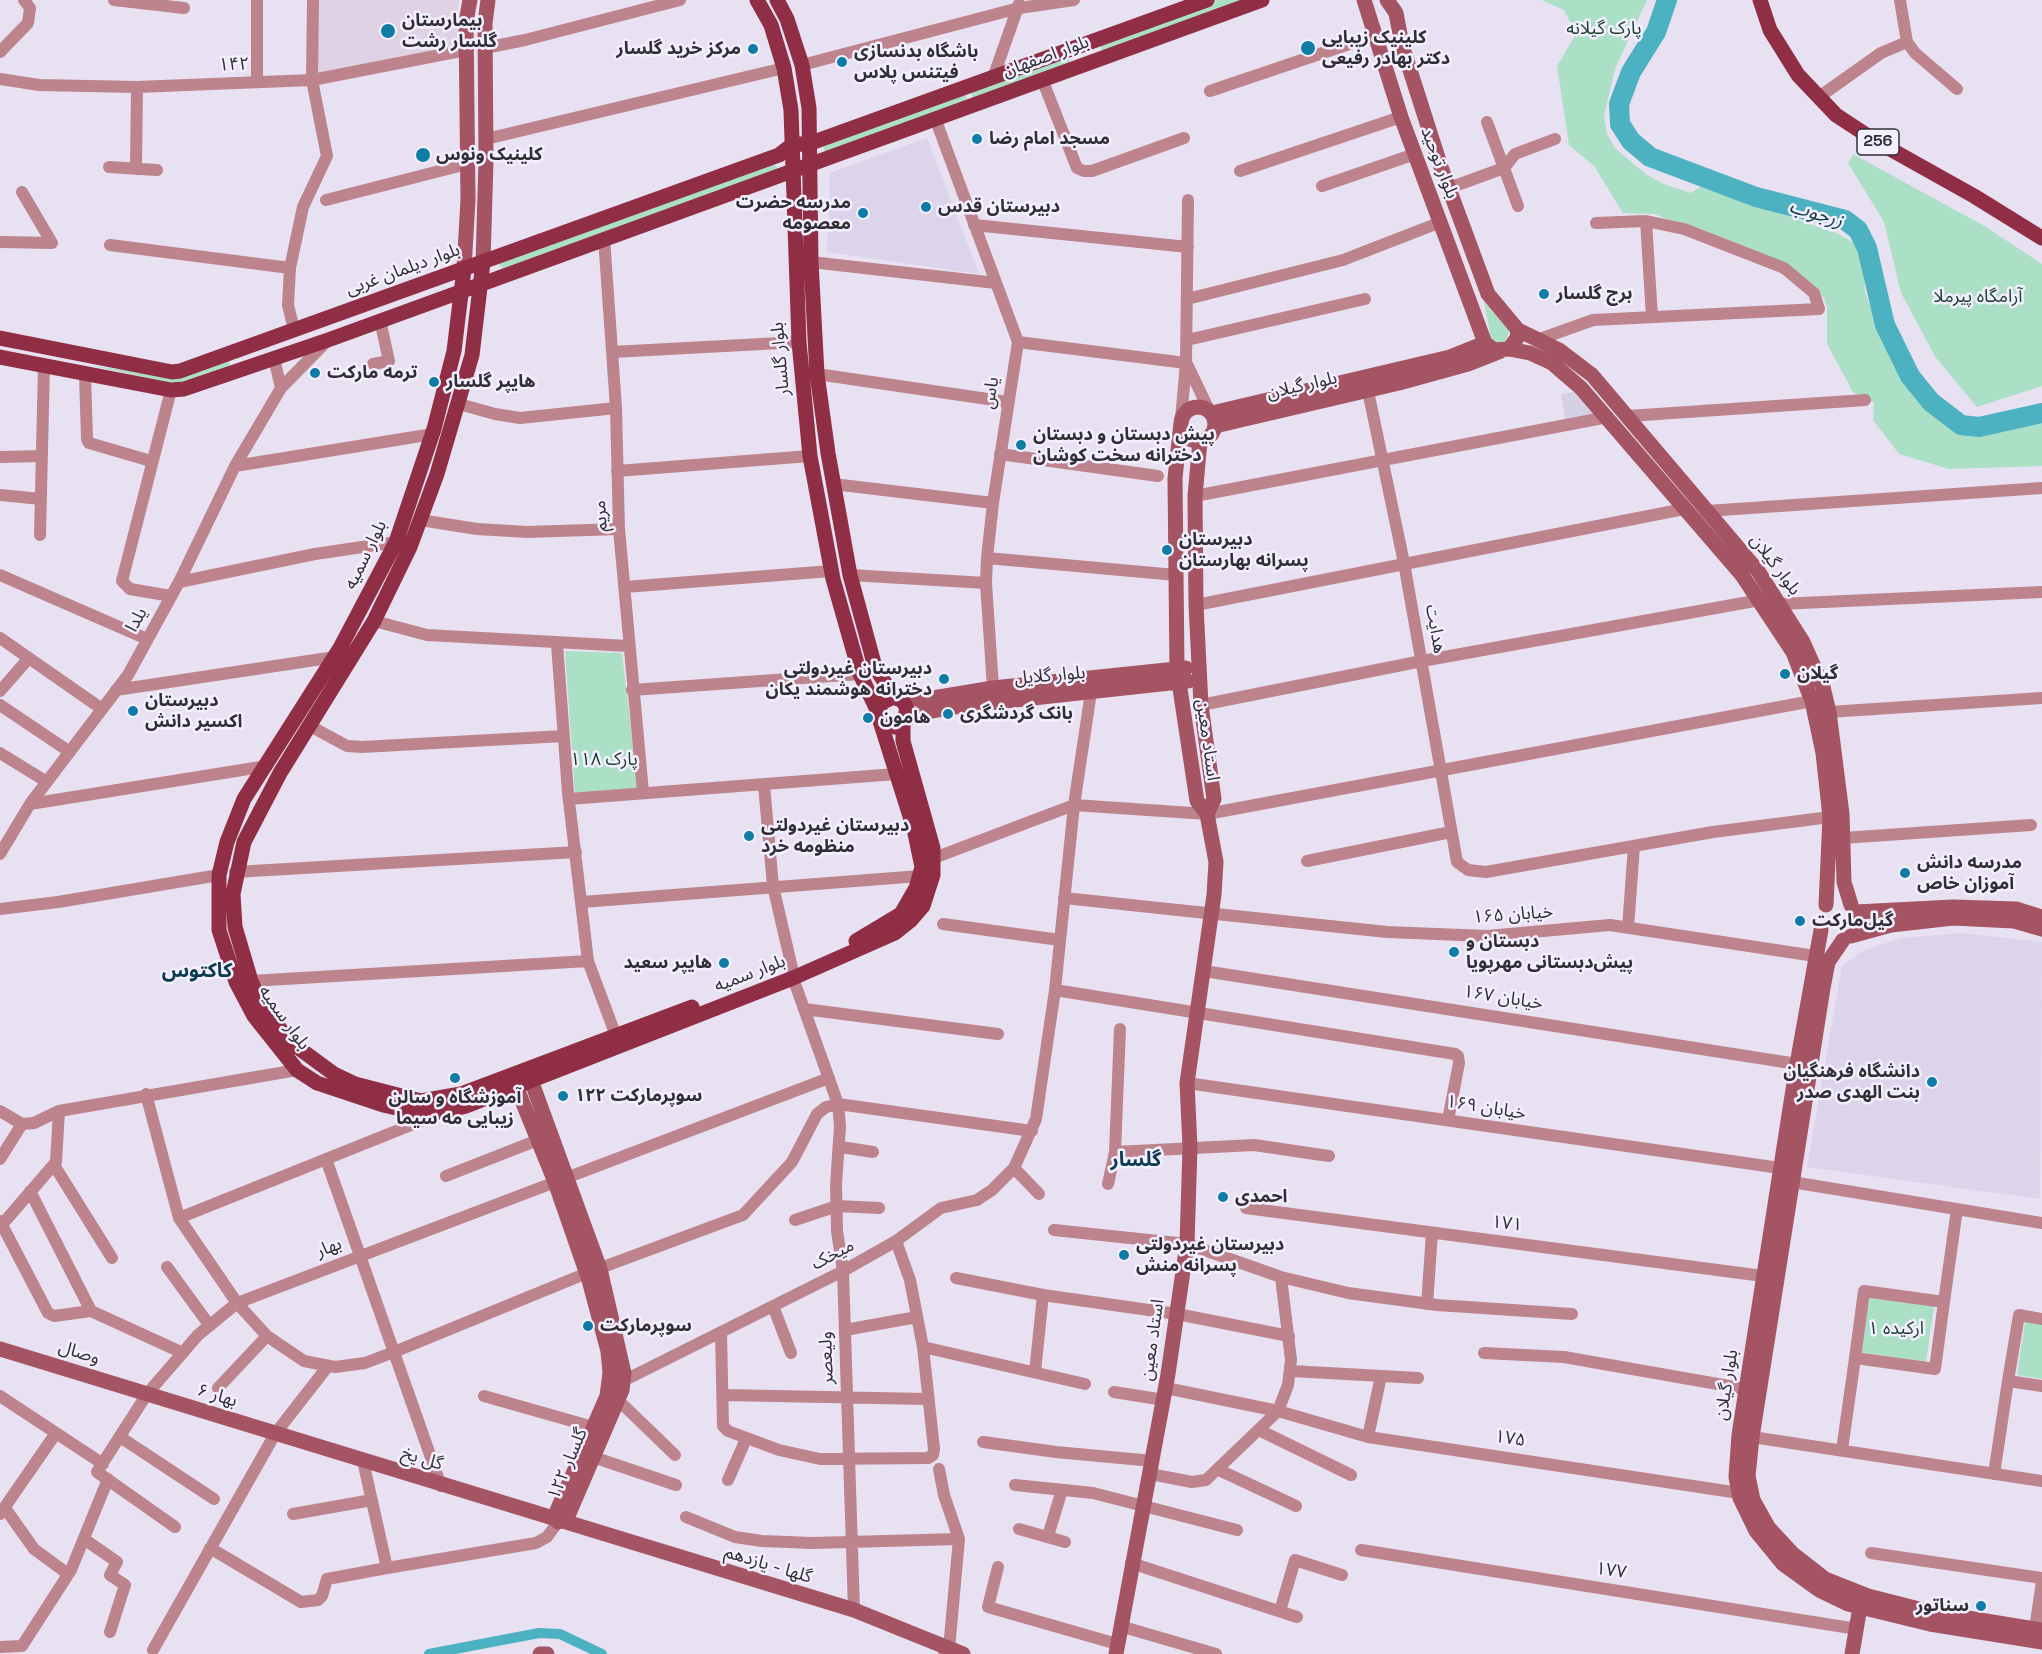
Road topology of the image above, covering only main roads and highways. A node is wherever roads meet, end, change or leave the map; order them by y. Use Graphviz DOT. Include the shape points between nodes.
graph roads {
  1 [pos="470,0"];
  2 [pos="488,0"];
  3 [pos="757,0"];
  4 [pos="777,0"];
  5 [pos="1207,0"];
  6 [pos="1262,0"];
  7 [pos="1376,0"];
  8 [pos="1760,0"];
  9 [pos="1394,5"];
  10 [pos="1367,7"];
  11 [pos="1082,45"];
  12 [pos="485,48"];
  13 [pos="466,50"];
  14 [pos="1089,62"];
  15 [pos="486,139"];
  16 [pos="468,140"];
  17 [pos="811,144"];
  18 [pos="792,145"];
  19 [pos="811,163"];
  20 [pos="793,169"];
  21 [pos="2042,238"];
  22 [pos="483,262"];
  23 [pos="464,269"];
  24 [pos="482,282"];
  25 [pos="462,289"];
  26 [pos="321,321"];
  27 [pos="1518,330"];
  28 [pos="0,338"];
  29 [pos="328,340"];
  30 [pos="1484,340"];
  31 [pos="1505,350"];
  32 [pos="0,357"];
  33 [pos="1212,417"];
  34 [pos="1181,421"];
  35 [pos="1200,441"];
  36 [pos="412,518"];
  37 [pos="342,660"];
  38 [pos="1199,674"];
  39 [pos="1178,675"];
  40 [pos="896,698"];
  41 [pos="879,716"];
  42 [pos="904,721"];
  43 [pos="273,770"];
  44 [pos="1207,814"];
  45 [pos="1826,905"];
  46 [pos="1853,909"];
  47 [pos="2042,917"];
  48 [pos="2042,929"];
  49 [pos="1821,930"];
  50 [pos="1847,938"];
  51 [pos="792,973"];
  52 [pos="675,1018"];
  53 [pos="529,1075"];
  54 [pos="514,1081"];
  55 [pos="561,1180"];
  56 [pos="594,1271"];
  57 [pos="0,1349"];
  58 [pos="147,1394"];
  59 [pos="599,1429"];
  60 [pos="275,1434"];
  61 [pos="558,1522"];
  62 [pos="1860,1607"];
  63 [pos="2038,1635"];
  64 [pos="1117,1649"];
  65 [pos="952,1652"];
  66 [pos="540,1654"];
  67 [pos="547,1654"];
  68 [pos="1852,1654"];
  1 -- 13 [label="main road, بلوار سمیه"];
  2 -- 12 [label="main road, بلوار سمیه"];
  3 -- 18 [label="main road, بلوار گلسار" via="771,26 784,68"];
  4 -- 17 [label="main road, بلوار گلسار" via="802,65"];
  5 -- 11 [label="main road, بلوار اصفهان"];
  6 -- 14 [label="main road, بلوار اصفهان"];
  7 -- 10 [label="main road"];
  8 -- 21 [label="main road, 256" via="1770,30 1798,75 1836,115"];
  9 -- 27 [label="main road, بلوار توحید" via="1402,45 1488,294"];
  10 -- 30 [label="main road, بلوار توحید" via="1401,117"];
  11 -- 14 [label="main road" via="1077,57"];
  11 -- 17 [label="main road, بلوار اصفهان"];
  12 -- 13 [label="main road"];
  12 -- 15 [label="main road, بلوار سمیه"];
  13 -- 16 [label="main road, بلوار سمیه"];
  14 -- 19 [label="main road, بلوار اصفهان"];
  15 -- 16 [label="main road"];
  15 -- 22 [label="main road, بلوار سمیه"];
  16 -- 23 [label="main road, بلوار سمیه"];
  17 -- 18 [label="main road, بلوار دیلمان غربی"];
  17 -- 19 [label="main road, بلوار گلسار"];
  18 -- 20 [label="main road, بلوار گلسار"];
  18 -- 22 [label="main road, بلوار دیلمان غربی" via="779,155"];
  19 -- 20 [label="main road"];
  19 -- 40 [label="main road, بلوار گلسار" via="810,262 817,374 833,484 850,575 875,667"];
  20 -- 24 [label="main road"];
  20 -- 41 [label="main road, بلوار گلسار" via="799,342 810,456 831,571 860,674"];
  22 -- 23 [label="main road, بلوار دیلمان غربی"];
  22 -- 24 [label="main road, بلوار سمیه"];
  23 -- 25 [label="main road, بلوار سمیه"];
  23 -- 26 [label="main road, بلوار دیلمان غربی"];
  24 -- 25 [label="main road"];
  24 -- 36 [label="main road, بلوار سمیه" via="472,355 459,404"];
  25 -- 29 [label="main road"];
  25 -- 36 [label="main road, بلوار سمیه" via="454,351"];
  26 -- 28 [label="main road, بلوار دیلمان غربی" via="172,372"];
  26 -- 29 [label="main road"];
  27 -- 31 [label="main road" via="1517,339"];
  27 -- 46 [label="main road, بلوار گیلان" via="1559,350 1593,375 1758,571 1780,604 1818,676 1829,712 1837,760 1844,882"];
  29 -- 32 [label="main road" via="171,390"];
  30 -- 31 [label="main road" via="1494,350"];
  30 -- 33 [label="main road, بلوار گیلان" via="1450,357"];
  31 -- 33 [label="main road, بلوار گیلان" via="1368,391"];
  31 -- 45 [label="main road, بلوار گیلان" via="1552,363 1581,388 1760,600 1792,652 1812,701 1823,753 1830,817"];
  33 -- 34 [label="main road" via="1193,408"];
  33 -- 35 [label="main road" via="1207,438"];
  34 -- 35 [label="main road" via="1189,438"];
  34 -- 39 [label="main road" via="1175,478"];
  35 -- 38 [label="main road" via="1195,496"];
  36 -- 37 [label="main road, بلوار سمیه" via="396,542"];
  36 -- 37 [label="main road, بلوار سمیه" via="374,621"];
  37 -- 43 [label="main road, بلوار سمیه"];
  37 -- 43 [label="main road, بلوار سمیه" via="310,726"];
  38 -- 39 [label="main road, بلوار گلایل"];
  38 -- 44 [label="main road, استاد معین" via="1214,799"];
  39 -- 40 [label="main road, بلوار گلایل" via="993,688 933,698"];
  39 -- 42 [label="main road, بلوار گلایل" via="1091,692 944,708"];
  39 -- 44 [label="main road, استاد معین" via="1197,801"];
  40 -- 41 [label="main road" via="884,700"];
  40 -- 42 [label="main road" via="906,705"];
  41 -- 42 [label="main road" via="889,727"];
  41 -- 51 [label="main road, بلوار سمیه" via="920,851 921,876 910,901 893,921"];
  42 -- 51 [label="main road, بلوار سمیه" via="906,755 933,858 930,888 923,906 895,933"];
  43 -- 54 [label="main road, بلوار سمیه" via="242,846 232,894 235,927 251,981 265,1010 289,1041 334,1074 355,1084 421,1101"];
  43 -- 54 [label="main road, بلوار سمیه" via="244,799 219,875 219,930 233,974 254,1016 297,1070 317,1083 383,1105 418,1113 443,1112"];
  44 -- 64 [label="main road, استاد معین" via="1216,862 1187,1083 1187,1244 1165,1394"];
  45 -- 46 [label="main road" via="1834,902"];
  45 -- 49 [label="main road" via="1818,921"];
  46 -- 47 [label="main road" via="2016,909"];
  46 -- 50 [label="main road" via="1857,929"];
  48 -- 50 [label="main road" via="2014,921 1953,918 1891,925"];
  49 -- 50 [label="main road" via="1826,936"];
  49 -- 62 [label="main road, بلوار گیلان" via="1763,1276 1736,1477 1756,1531 1783,1564 1819,1590"];
  50 -- 63 [label="main road, بلوار گیلان" via="1828,962 1752,1437 1748,1476 1753,1500 1768,1527 1792,1554 1825,1579 1868,1596"];
  51 -- 52 [label="main road, بلوار سمیه"];
  52 -- 53 [label="main road, بلوار سمیه"];
  52 -- 53 [label="main road, بلوار سمیه" via="616,1036"];
  53 -- 54 [label="main road, بلوار سمیه"];
  53 -- 55 [label="main road, گلسار ۱۲۲"];
  54 -- 55 [label="main road, گلسار ۱۲۲" via="538,1140"];
  55 -- 56 [label="main road, گلسار ۱۲۲"];
  56 -- 59 [label="main road, گلسار ۱۲۲" via="610,1373"];
  56 -- 59 [label="main road, گلسار ۱۲۲" via="622,1357 623,1381 618,1400"];
  57 -- 58 [label="main road, وصال"];
  58 -- 60 [label="main road, بهار ۶"];
  59 -- 61 [label="main road, گلسار ۱۲۲" via="565,1486 556,1513"];
  59 -- 61 [label="main road, گلسار ۱۲۲" via="593,1457 567,1518"];
  60 -- 61 [label="main road, گل یخ"];
  61 -- 65 [label="main road, گلها - یازدهم" via="854,1610"];
  62 -- 63 [label="main road, بلوار گیلان" via="1930,1624"];
  62 -- 68 [label="main road"];
  66 -- 67 [label="main road"];
}
